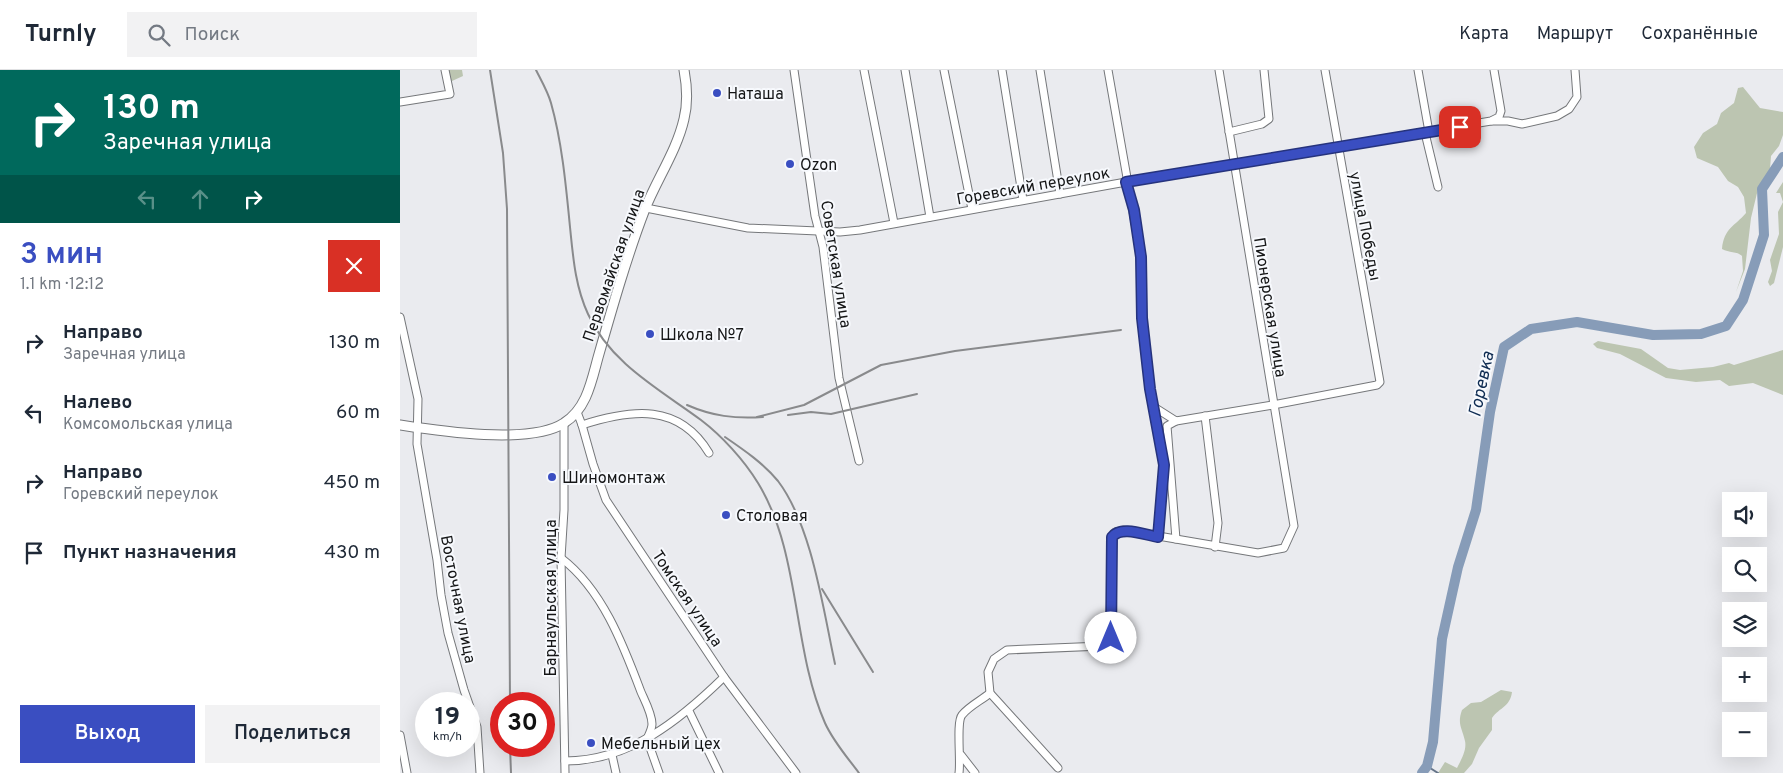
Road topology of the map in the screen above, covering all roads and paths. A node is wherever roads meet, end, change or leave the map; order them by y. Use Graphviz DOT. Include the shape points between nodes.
graph roads {
  1 [pos="445,70"];
  2 [pos="684,70"];
  3 [pos="794,70"];
  4 [pos="864,70"];
  5 [pos="905,70"];
  6 [pos="944,70"];
  7 [pos="1002,70"];
  8 [pos="1040,70"];
  9 [pos="1108,70"];
  10 [pos="1219,70"];
  11 [pos="1264,70"];
  12 [pos="1324,70"];
  13 [pos="1418,70"];
  14 [pos="1494,70"];
  15 [pos="1575,70"];
  16 [pos="400,102"];
  17 [pos="1491,121"];
  18 [pos="1229,132"];
  19 [pos="1427,133"];
  20 [pos="1338,148"];
  21 [pos="1233,164"];
  22 [pos="1126,182"];
  23 [pos="1438,187"];
  24 [pos="1060,194"];
  25 [pos="1023,200"];
  26 [pos="646,208"];
  27 [pos="972,209"];
  28 [pos="930,217"];
  29 [pos="894,223"];
  30 [pos="818,229"];
  31 [pos="400,317"];
  32 [pos="1273,405"];
  33 [pos="1154,407"];
  34 [pos="577,412"];
  35 [pos="1205,416"];
  36 [pos="1176,421"];
  37 [pos="564,423"];
  38 [pos="400,425"];
  39 [pos="582,425"];
  40 [pos="416,428"];
  41 [pos="710,453"];
  42 [pos="860,461"];
  43 [pos="1158,537"];
  44 [pos="1176,539"];
  45 [pos="1215,547"];
  46 [pos="560,558"];
  47 [pos="724,677"];
  48 [pos="990,693"];
  49 [pos="689,711"];
  50 [pos="400,735"];
  51 [pos="647,739"];
  52 [pos="612,755"];
  53 [pos="961,755"];
  54 [pos="565,761"];
  55 [pos="1058,768"];
  56 [pos="407,773"];
  57 [pos="480,773"];
  58 [pos="565,773"];
  59 [pos="616,773"];
  60 [pos="659,773"];
  61 [pos="720,773"];
  62 [pos="796,773"];
  63 [pos="959,773"];
  64 [pos="975,773"];
  1 -- 16 [label="street" via="450,94"];
  2 -- 26 [label="main road, Первомайская улица" via="687,86 685,117"];
  3 -- 30 [label="street, Советская улица"];
  4 -- 29 [label="street"];
  5 -- 28 [label="street"];
  6 -- 27 [label="street"];
  7 -- 25 [label="street"];
  8 -- 24 [label="street"];
  9 -- 22 [label="street"];
  10 -- 18 [label="street, Пионерская улица"];
  11 -- 18 [label="street" via="1269,119 1262,124"];
  12 -- 20 [label="street, улица Победы"];
  13 -- 19 [label="street"];
  14 -- 17 [label="street" via="1500,104 1499,117"];
  15 -- 17 [label="street, Горевский переулок" via="1577,97 1569,109 1557,116 1522,124"];
  17 -- 19 [label="street, Горевский переулок"];
  18 -- 21 [label="street, Пионерская улица"];
  19 -- 20 [label="street, Горевский переулок"];
  19 -- 23 [label="street"];
  20 -- 21 [label="street, Горевский переулок"];
  20 -- 32 [label="street, улица Победы" via="1380,378 1376,385"];
  21 -- 22 [label="street, Горевский переулок"];
  21 -- 32 [label="street, Пионерская улица"];
  22 -- 24 [label="street, Горевский переулок"];
  22 -- 33 [label="street" via="1141,257 1142,318"];
  24 -- 25 [label="street, Горевский переулок"];
  25 -- 27 [label="street, Горевский переулок"];
  26 -- 30 [label="street, Горевский переулок" via="748,228"];
  26 -- 34 [label="main road, Первомайская улица" via="587,393"];
  27 -- 28 [label="street, Горевский переулок"];
  28 -- 29 [label="street, Горевский переулок"];
  29 -- 30 [label="street, Горевский переулок" via="840,232"];
  30 -- 42 [label="street, Советская улица" via="839,378"];
  31 -- 40 [label="street, Восточная улица" via="418,399"];
  32 -- 35 [label="street"];
  32 -- 45 [label="street, Пионерская улица" via="1294,526 1284,548 1258,553"];
  33 -- 36 [label="street"];
  33 -- 43 [label="street" via="1164,465"];
  34 -- 37 [label="main road, Первомайская улица"];
  34 -- 39 [label="street"];
  35 -- 36 [label="street"];
  35 -- 45 [label="street" via="1218,524"];
  36 -- 44 [label="street" via="1167,426"];
  37 -- 40 [label="main road, Первомайская улица" via="538,433 513,435"];
  37 -- 46 [label="street, Барнаульская улица" via="564,510"];
  38 -- 40 [label="main road, Первомайская улица"];
  39 -- 41 [label="street" via="632,413 663,415 681,422 700,437"];
  39 -- 47 [label="street, Томская улица" via="606,500"];
  40 -- 57 [label="street, Восточная улица" via="448,633 477,728"];
  43 -- 44 [label="street"];
  43 -- 48 [label="street" via="1123,530 1115,532 1112,537 1111,638 1102,646 1007,650 994,659 988,672"];
  44 -- 45 [label="street"];
  46 -- 51 [label="street" via="576,569 625,649 652,719 653,726"];
  46 -- 54 [label="street, Барнаульская улица"];
  47 -- 49 [label="street"];
  47 -- 62 [label="street, Томская улица"];
  48 -- 53 [label="street" via="959,721"];
  48 -- 55 [label="street"];
  49 -- 51 [label="street"];
  49 -- 61 [label="street"];
  50 -- 56 [label="street"];
  51 -- 52 [label="street"];
  51 -- 60 [label="street"];
  52 -- 54 [label="street" via="585,761"];
  52 -- 59 [label="street"];
  53 -- 63 [label="street"];
  53 -- 64 [label="street"];
  54 -- 58 [label="street, Барнаульская улица"];
}
